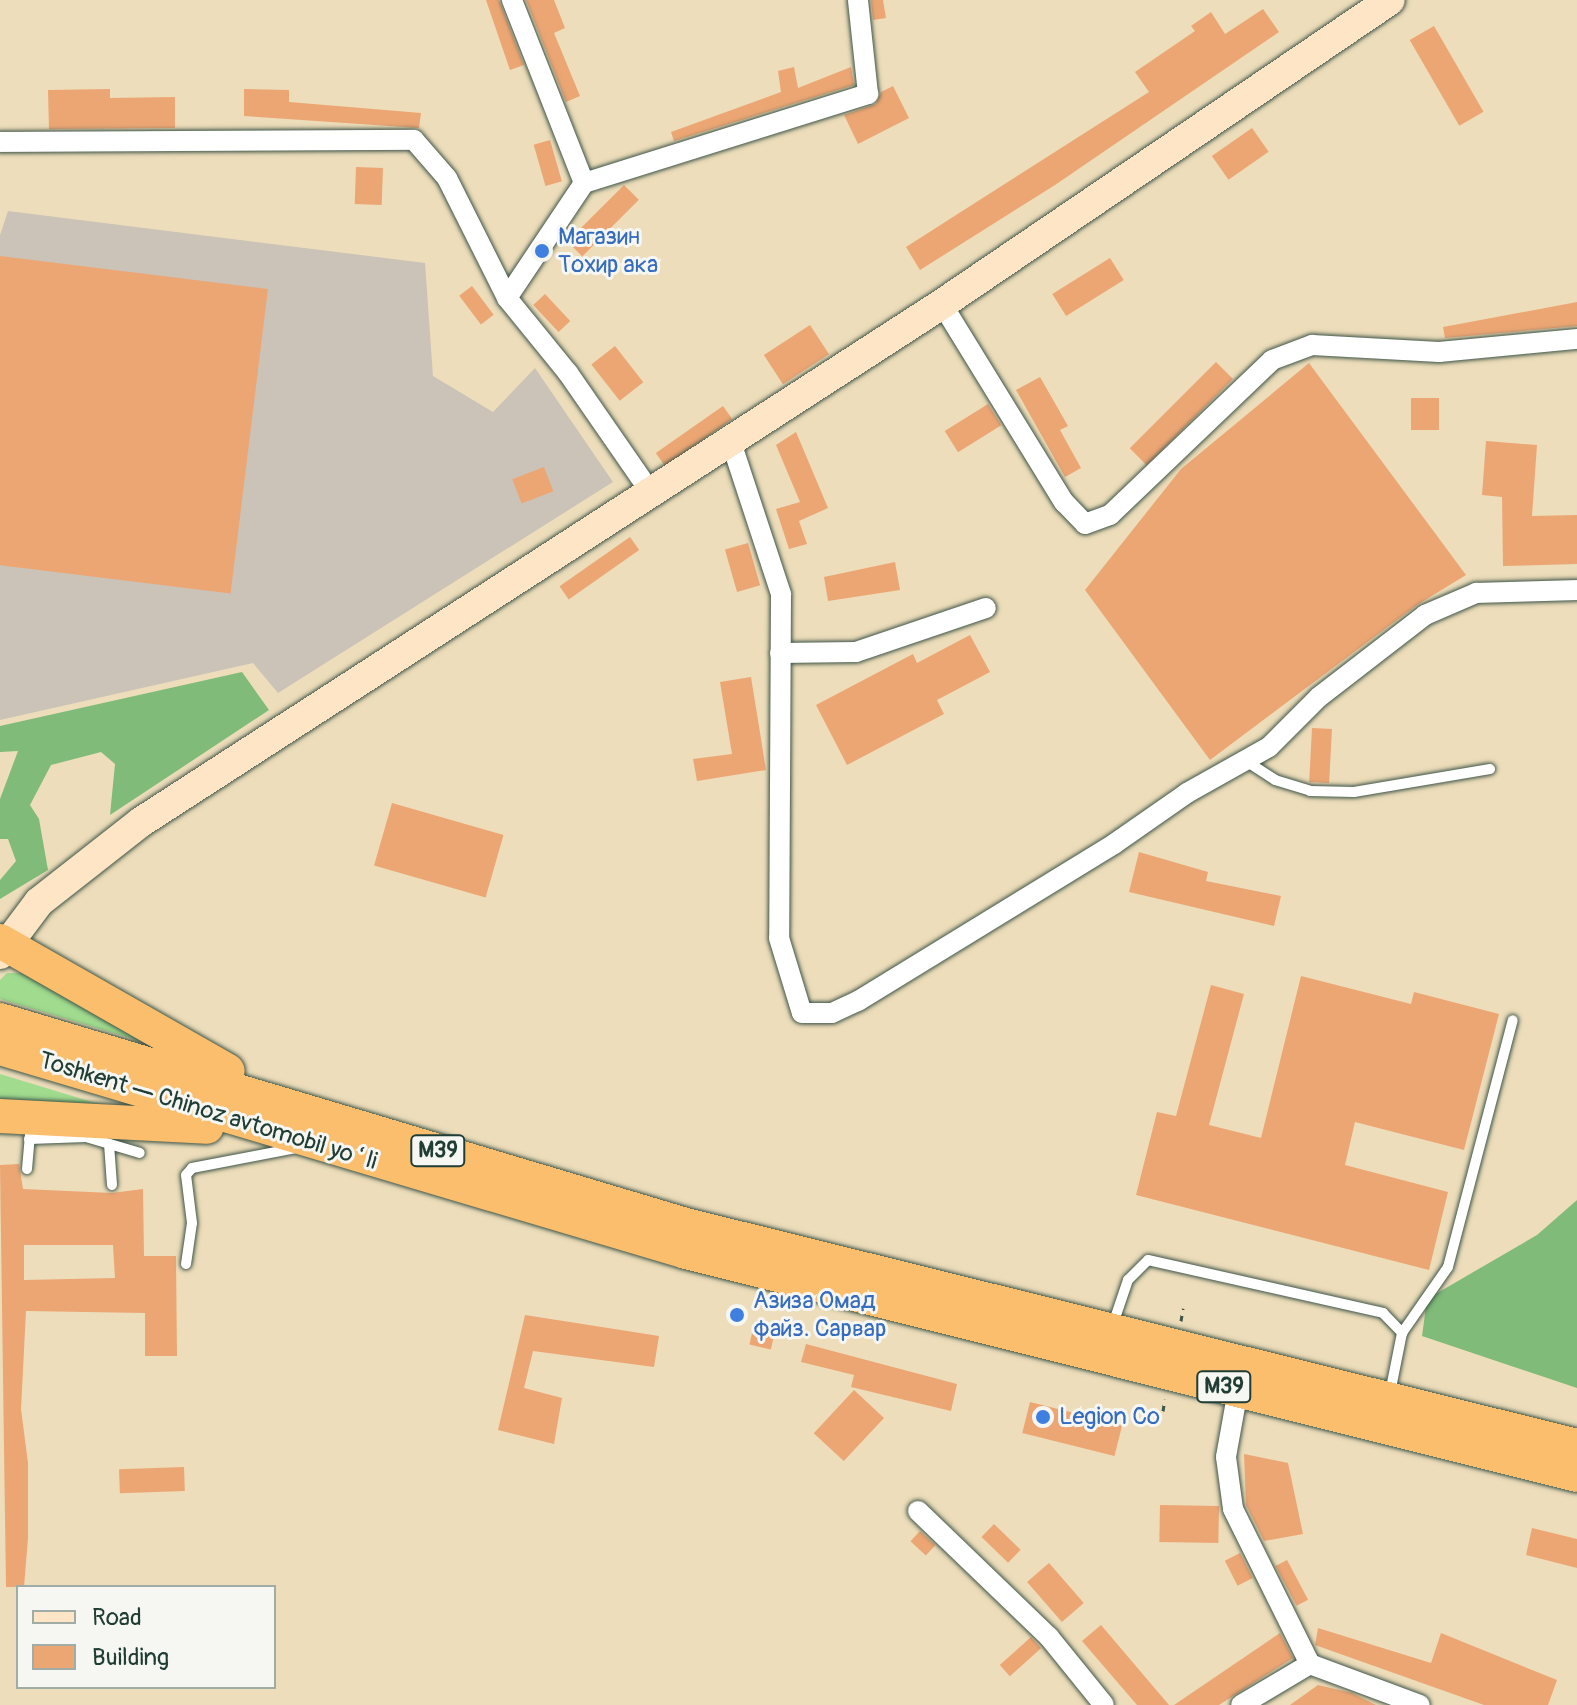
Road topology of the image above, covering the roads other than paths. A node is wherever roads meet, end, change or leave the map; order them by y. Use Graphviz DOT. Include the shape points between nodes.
graph roads {
  1 [pos="512,0"];
  2 [pos="858,0"];
  3 [pos="1390,0"];
  4 [pos="0,142"];
  5 [pos="584,183"];
  6 [pos="507,298"];
  7 [pos="942,304"];
  8 [pos="1577,339"];
  9 [pos="731,442"];
  10 [pos="651,493"];
  11 [pos="1577,590"];
  12 [pos="986,608"];
  13 [pos="780,653"];
  14 [pos="1245,761"];
  15 [pos="1490,769"];
  16 [pos="1,941"];
  17 [pos="0,1020"];
  18 [pos="1513,1020"];
  19 [pos="0,1048"];
  20 [pos="20,1124"];
  21 [pos="316,1130"];
  22 [pos="94,1133"];
  23 [pos="140,1153"];
  24 [pos="27,1169"];
  25 [pos="112,1185"];
  26 [pos="186,1264"];
  27 [pos="1112,1330"];
  28 [pos="1402,1333"];
  29 [pos="1238,1390"];
  30 [pos="1389,1399"];
  31 [pos="1577,1446"];
  32 [pos="1577,1475"];
  33 [pos="918,1511"];
  34 [pos="1310,1664"];
  35 [pos="1388,1700"];
  36 [pos="1104,1705"];
  37 [pos="1241,1705"];
  38 [pos="1420,1705"];
  1 -- 5 [label="street"];
  2 -- 5 [label="street" via="868,94"];
  3 -- 7 [label="main road"];
  4 -- 6 [label="street" via="414,140 447,178"];
  5 -- 6 [label="street"];
  6 -- 10 [label="street" via="568,373"];
  7 -- 8 [label="street" via="1064,502 1085,524 1110,515 1272,360 1312,345 1439,352"];
  7 -- 9 [label="main road"];
  9 -- 10 [label="main road"];
  9 -- 13 [label="street" via="781,594"];
  10 -- 16 [label="main road" via="141,822 39,902"];
  11 -- 14 [label="street" via="1476,593 1425,615 1319,697 1269,747"];
  12 -- 13 [label="street" via="856,652"];
  13 -- 14 [label="street" via="779,938 802,1013 832,1013 858,1001"];
  14 -- 15 [label="lane" via="1275,780 1310,791 1354,792"];
  16 -- 21 [label="highway"];
  17 -- 21 [label="highway, Toshkent — Chinoz avtomobil yoʻli / M39"];
  18 -- 28 [label="lane" via="1448,1267"];
  19 -- 21 [label="highway, Toshkent — Chinoz avtomobil yoʻli / M39"];
  20 -- 22 [label="highway"];
  20 -- 24 [label="lane"];
  21 -- 22 [label="highway"];
  21 -- 26 [label="lane" via="192,1168 186,1175 192,1223"];
  21 -- 27 [label="highway, Toshkent — Chinoz avtomobil yoʻli / M39"];
  21 -- 29 [label="highway, Toshkent — Chinoz avtomobil yoʻli / M39" via="686,1252"];
  22 -- 23 [label="lane"];
  22 -- 25 [label="lane"];
  27 -- 28 [label="lane" via="1128,1280 1148,1260 1383,1313"];
  27 -- 30 [label="highway, Toshkent — Chinoz avtomobil yoʻli / M39"];
  28 -- 30 [label="lane"];
  29 -- 32 [label="highway, Toshkent — Chinoz avtomobil yoʻli / M39"];
  29 -- 34 [label="street" via="1226,1457 1233,1509"];
  30 -- 31 [label="highway, Toshkent — Chinoz avtomobil yoʻli / M39"];
  33 -- 36 [label="street" via="1049,1637"];
  34 -- 35 [label="street"];
  34 -- 37 [label="street"];
  35 -- 38 [label="street"];
}
